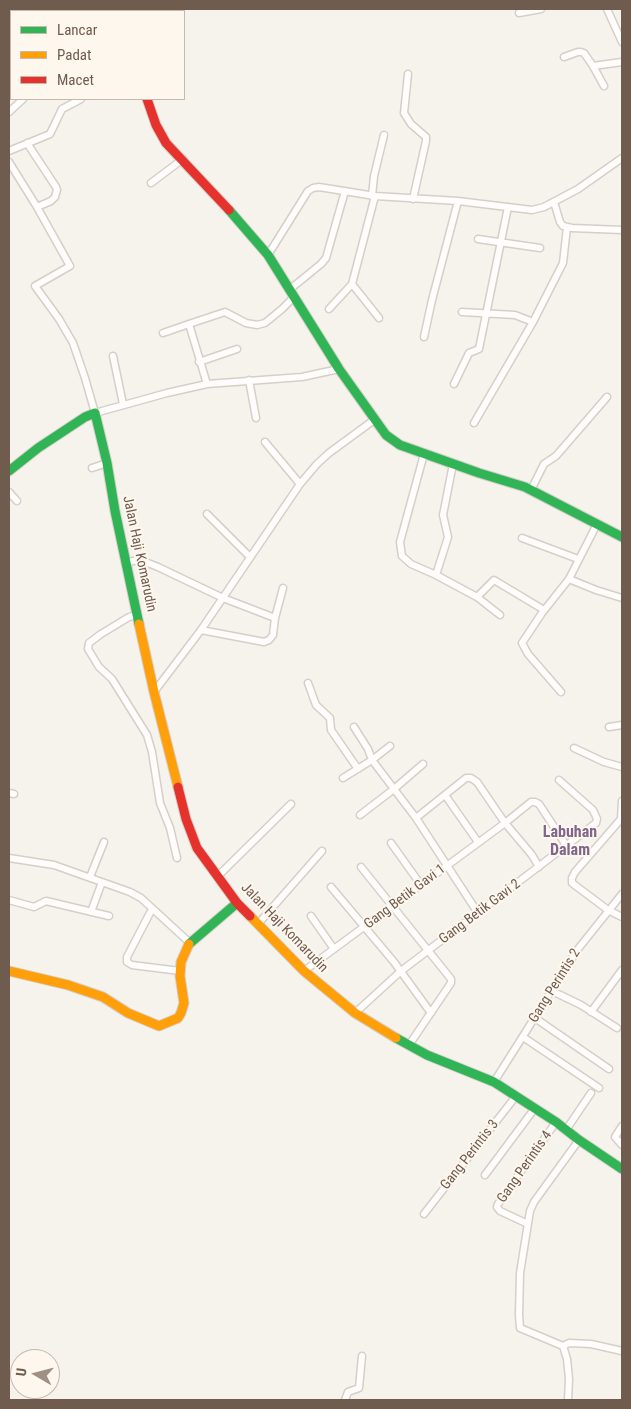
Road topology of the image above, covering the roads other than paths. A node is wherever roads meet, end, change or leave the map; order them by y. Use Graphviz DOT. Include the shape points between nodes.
graph roads {
  1 [pos="541,9"];
  2 [pos="607,9"];
  3 [pos="519,13"];
  4 [pos="622,42"];
  5 [pos="564,58"];
  6 [pos="622,62"];
  7 [pos="593,66"];
  8 [pos="408,74"];
  9 [pos="604,86"];
  10 [pos="22,100"];
  11 [pos="80,100"];
  12 [pos="147,100"];
  13 [pos="9,112"];
  14 [pos="384,135"];
  15 [pos="27,143"];
  16 [pos="9,151"];
  17 [pos="622,158"];
  18 [pos="183,159"];
  19 [pos="9,162"];
  20 [pos="151,183"];
  21 [pos="345,192"];
  22 [pos="373,196"];
  23 [pos="413,199"];
  24 [pos="458,201"];
  25 [pos="554,202"];
  26 [pos="38,207"];
  27 [pos="508,207"];
  28 [pos="567,228"];
  29 [pos="622,230"];
  30 [pos="478,239"];
  31 [pos="501,242"];
  32 [pos="540,248"];
  33 [pos="268,256"];
  34 [pos="352,284"];
  35 [pos="292,293"];
  36 [pos="329,309"];
  37 [pos="462,312"];
  38 [pos="486,314"];
  39 [pos="379,318"];
  40 [pos="533,322"];
  41 [pos="189,324"];
  42 [pos="163,333"];
  43 [pos="424,337"];
  44 [pos="237,349"];
  45 [pos="113,356"];
  46 [pos="199,362"];
  47 [pos="339,369"];
  48 [pos="249,380"];
  49 [pos="207,384"];
  50 [pos="454,384"];
  51 [pos="607,397"];
  52 [pos="123,404"];
  53 [pos="90,415"];
  54 [pos="256,418"];
  55 [pos="374,420"];
  56 [pos="474,423"];
  57 [pos="266,442"];
  58 [pos="424,454"];
  59 [pos="453,464"];
  60 [pos="9,471"];
  61 [pos="300,484"];
  62 [pos="531,490"];
  63 [pos="9,492"];
  64 [pos="17,501"];
  65 [pos="207,514"];
  66 [pos="597,524"];
  67 [pos="622,537"];
  68 [pos="522,538"];
  69 [pos="250,557"];
  70 [pos="578,559"];
  71 [pos="127,562"];
  72 [pos="436,575"];
  73 [pos="569,578"];
  74 [pos="283,588"];
  75 [pos="477,597"];
  76 [pos="223,598"];
  77 [pos="622,598"];
  78 [pos="544,610"];
  79 [pos="500,615"];
  80 [pos="134,616"];
  81 [pos="275,618"];
  82 [pos="201,630"];
  83 [pos="308,683"];
  84 [pos="154,692"];
  85 [pos="561,692"];
  86 [pos="622,725"];
  87 [pos="354,727"];
  88 [pos="609,727"];
  89 [pos="390,746"];
  90 [pos="574,748"];
  91 [pos="372,760"];
  92 [pos="423,764"];
  93 [pos="622,767"];
  94 [pos="358,769"];
  95 [pos="343,778"];
  96 [pos="559,780"];
  97 [pos="394,789"];
  98 [pos="445,795"];
  99 [pos="622,801"];
  100 [pos="291,804"];
  101 [pos="360,814"];
  102 [pos="416,818"];
  103 [pos="622,819"];
  104 [pos="505,823"];
  105 [pos="104,842"];
  106 [pos="478,842"];
  107 [pos="391,843"];
  108 [pos="566,845"];
  109 [pos="322,851"];
  110 [pos="9,858"];
  111 [pos="177,858"];
  112 [pos="447,865"];
  113 [pos="361,867"];
  114 [pos="539,867"];
  115 [pos="218,876"];
  116 [pos="90,877"];
  117 [pos="102,882"];
  118 [pos="421,885"];
  119 [pos="331,887"];
  120 [pos="622,894"];
  121 [pos="9,900"];
  122 [pos="237,903"];
  123 [pos="393,906"];
  124 [pos="152,909"];
  125 [pos="608,910"];
  126 [pos="91,912"];
  127 [pos="478,913"];
  128 [pos="109,916"];
  129 [pos="311,916"];
  130 [pos="622,917"];
  131 [pos="258,924"];
  132 [pos="364,927"];
  133 [pos="190,943"];
  134 [pos="334,949"];
  135 [pos="428,951"];
  136 [pos="622,970"];
  137 [pos="9,971"];
  138 [pos="180,971"];
  139 [pos="304,971"];
  140 [pos="401,971"];
  141 [pos="552,990"];
  142 [pos="431,1012"];
  143 [pos="591,1012"];
  144 [pos="355,1013"];
  145 [pos="534,1018"];
  146 [pos="617,1028"];
  147 [pos="523,1037"];
  148 [pos="410,1045"];
  149 [pos="609,1069"];
  150 [pos="494,1082"];
  151 [pos="599,1088"];
  152 [pos="591,1093"];
  153 [pos="516,1096"];
  154 [pos="535,1108"];
  155 [pos="556,1122"];
  156 [pos="622,1126"];
  157 [pos="566,1130"];
  158 [pos="579,1140"];
  159 [pos="622,1145"];
  160 [pos="622,1169"];
  161 [pos="485,1175"];
  162 [pos="424,1214"];
  163 [pos="528,1224"];
  164 [pos="563,1346"];
  165 [pos="622,1351"];
  166 [pos="362,1356"];
  167 [pos="345,1400"];
  168 [pos="569,1400"];
  1 -- 3 [label="street"];
  2 -- 4 [label="street"];
  5 -- 7 [label="street" via="581,52"];
  6 -- 7 [label="street"];
  7 -- 9 [label="street"];
  8 -- 23 [label="street" via="404,113 426,137"];
  10 -- 13 [label="street"];
  11 -- 15 [label="street" via="62,109 50,134"];
  12 -- 18 [label="street" via="166,143"];
  14 -- 22 [label="street" via="374,176"];
  15 -- 16 [label="street"];
  15 -- 26 [label="street" via="56,187 54,197"];
  17 -- 25 [label="street"];
  18 -- 20 [label="street"];
  18 -- 33 [label="street"];
  19 -- 26 [label="street"];
  21 -- 22 [label="street"];
  21 -- 33 [label="street" via="318,187 308,191"];
  21 -- 35 [label="street" via="326,258"];
  22 -- 23 [label="street"];
  22 -- 34 [label="street"];
  23 -- 24 [label="street"];
  24 -- 27 [label="street"];
  24 -- 43 [label="street"];
  25 -- 27 [label="street" via="532,210"];
  25 -- 28 [label="street" via="560,222"];
  26 -- 53 [label="street" via="70,266 35,286 73,343 85,378"];
  27 -- 31 [label="street"];
  28 -- 29 [label="street"];
  28 -- 40 [label="street" via="563,263"];
  30 -- 31 [label="street"];
  31 -- 32 [label="street"];
  31 -- 38 [label="street"];
  33 -- 35 [label="street"];
  34 -- 36 [label="street"];
  34 -- 39 [label="street"];
  35 -- 41 [label="street" via="282,309 265,323 246,323 225,312"];
  35 -- 47 [label="street"];
  37 -- 38 [label="street"];
  38 -- 40 [label="street" via="515,315"];
  38 -- 50 [label="street" via="479,349 470,354"];
  40 -- 56 [label="street"];
  41 -- 42 [label="street"];
  41 -- 46 [label="street"];
  44 -- 46 [label="street"];
  45 -- 52 [label="street"];
  46 -- 49 [label="street"];
  47 -- 48 [label="street" via="302,377"];
  47 -- 55 [label="street"];
  48 -- 49 [label="street"];
  48 -- 54 [label="street"];
  49 -- 52 [label="street"];
  51 -- 62 [label="street" via="556,456 544,464"];
  52 -- 53 [label="street"];
  53 -- 60 [label="street"];
  53 -- 71 [label="street, Jalan Haji Komarudin" via="100,465"];
  55 -- 58 [label="street" via="400,445"];
  55 -- 61 [label="street" via="329,453"];
  57 -- 61 [label="street"];
  58 -- 59 [label="street"];
  58 -- 72 [label="street" via="400,551 405,560"];
  59 -- 62 [label="street"];
  59 -- 72 [label="street" via="443,515 448,537"];
  61 -- 69 [label="street"];
  62 -- 66 [label="street"];
  63 -- 64 [label="street"];
  65 -- 69 [label="street"];
  66 -- 67 [label="street"];
  66 -- 70 [label="street"];
  68 -- 70 [label="street"];
  69 -- 76 [label="street"];
  70 -- 73 [label="street"];
  71 -- 76 [label="street" via="140,560"];
  71 -- 80 [label="street, Jalan Haji Komarudin"];
  72 -- 75 [label="street"];
  73 -- 77 [label="street"];
  73 -- 78 [label="street"];
  74 -- 81 [label="street"];
  75 -- 78 [label="street" via="494,580"];
  75 -- 79 [label="street"];
  76 -- 81 [label="street"];
  76 -- 82 [label="street"];
  78 -- 85 [label="street" via="524,639 523,646"];
  80 -- 84 [label="street, Jalan Haji Komarudin"];
  80 -- 111 [label="street" via="91,641 88,649 112,679 147,735 160,803"];
  81 -- 82 [label="street" via="273,635 264,642"];
  82 -- 84 [label="street"];
  83 -- 94 [label="street" via="316,705 330,718 331,729"];
  84 -- 115 [label="street, Jalan Haji Komarudin" via="193,839"];
  86 -- 88 [label="street"];
  87 -- 91 [label="street"];
  89 -- 91 [label="street"];
  90 -- 93 [label="street"];
  91 -- 94 [label="street"];
  91 -- 97 [label="street"];
  92 -- 97 [label="street"];
  94 -- 95 [label="street"];
  96 -- 108 [label="street, Gang Betik Gavi 2" via="594,810 597,819"];
  97 -- 101 [label="street"];
  97 -- 102 [label="street"];
  98 -- 102 [label="street"];
  98 -- 104 [label="street" via="466,778 471,778"];
  98 -- 106 [label="street"];
  99 -- 103 [label="street"];
  100 -- 115 [label="street"];
  102 -- 112 [label="street"];
  103 -- 125 [label="street" via="572,878 572,883"];
  104 -- 106 [label="street, Gang Betik Gavi 1"];
  104 -- 108 [label="street, Gang Betik Gavi 1" via="531,802 537,802"];
  104 -- 114 [label="street"];
  105 -- 116 [label="street"];
  106 -- 112 [label="street, Gang Betik Gavi 1"];
  107 -- 118 [label="street"];
  108 -- 114 [label="street, Gang Betik Gavi 2"];
  109 -- 131 [label="street"];
  110 -- 116 [label="street" via="54,865"];
  112 -- 118 [label="street, Gang Betik Gavi 1"];
  112 -- 127 [label="street"];
  113 -- 123 [label="street"];
  114 -- 127 [label="street, Gang Betik Gavi 2"];
  115 -- 122 [label="street, Jalan Haji Komarudin"];
  116 -- 117 [label="street"];
  117 -- 124 [label="street" via="136,895"];
  117 -- 126 [label="street"];
  118 -- 123 [label="street, Gang Betik Gavi 1"];
  119 -- 132 [label="street"];
  120 -- 125 [label="street, Gang Perintis 2"];
  121 -- 126 [label="street" via="34,907 46,901"];
  122 -- 131 [label="street, Jalan Haji Komarudin"];
  122 -- 133 [label="street"];
  123 -- 132 [label="street, Gang Betik Gavi 1"];
  123 -- 135 [label="street"];
  124 -- 133 [label="street"];
  124 -- 138 [label="street" via="126,958 127,962"];
  125 -- 130 [label="street"];
  125 -- 141 [label="street, Gang Perintis 2"];
  126 -- 128 [label="street"];
  127 -- 135 [label="street, Gang Betik Gavi 2"];
  129 -- 134 [label="street"];
  131 -- 139 [label="street, Jalan Haji Komarudin"];
  132 -- 134 [label="street, Gang Betik Gavi 1"];
  132 -- 140 [label="street"];
  133 -- 138 [label="street"];
  134 -- 139 [label="street, Gang Betik Gavi 1"];
  135 -- 140 [label="street, Gang Betik Gavi 2"];
  135 -- 142 [label="street" via="451,979"];
  136 -- 143 [label="street"];
  137 -- 138 [label="street" via="102,997 159,1026 171,1023 181,1013 184,1003"];
  139 -- 144 [label="street, Jalan Haji Komarudin"];
  140 -- 142 [label="street"];
  140 -- 144 [label="street, Gang Betik Gavi 2"];
  141 -- 143 [label="street"];
  141 -- 145 [label="street, Gang Perintis 2"];
  142 -- 148 [label="street"];
  143 -- 146 [label="street"];
  144 -- 148 [label="street, Jalan Haji Komarudin"];
  145 -- 147 [label="street, Gang Perintis 2"];
  145 -- 149 [label="street"];
  147 -- 150 [label="street, Gang Perintis 2"];
  147 -- 151 [label="street"];
  148 -- 150 [label="street, Jalan Haji Komarudin" via="444,1064"];
  150 -- 153 [label="street, Jalan Haji Komarudin"];
  152 -- 157 [label="street"];
  153 -- 154 [label="street, Jalan Haji Komarudin"];
  153 -- 162 [label="street, Gang Perintis 3"];
  154 -- 155 [label="street, Jalan Haji Komarudin"];
  154 -- 161 [label="street"];
  155 -- 157 [label="street, Jalan Haji Komarudin"];
  155 -- 163 [label="street, Gang Perintis 4" via="497,1206 500,1211"];
  156 -- 159 [label="street" via="615,1137"];
  157 -- 158 [label="street, Jalan Haji Komarudin"];
  158 -- 160 [label="street, Jalan Haji Komarudin"];
  158 -- 163 [label="street" via="534,1202"];
  163 -- 164 [label="street" via="520,1273 520,1328"];
  164 -- 165 [label="street" via="569,1343 591,1344"];
  164 -- 168 [label="street" via="567,1359"];
  166 -- 167 [label="street" via="359,1388 348,1392"];
}
